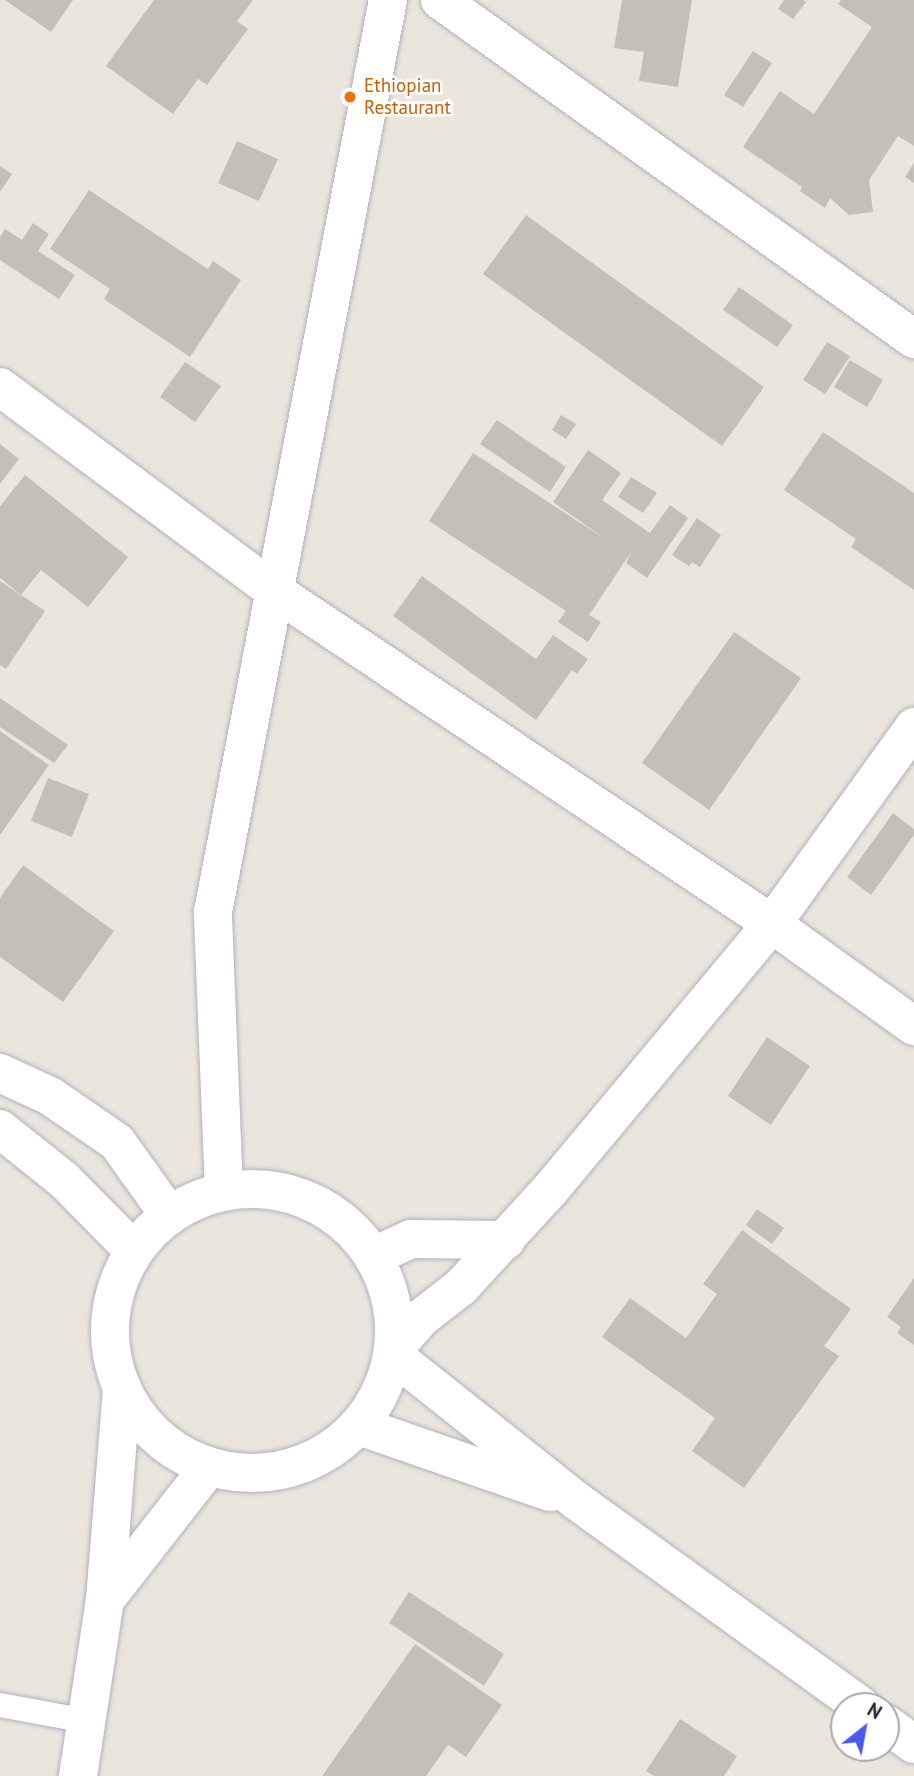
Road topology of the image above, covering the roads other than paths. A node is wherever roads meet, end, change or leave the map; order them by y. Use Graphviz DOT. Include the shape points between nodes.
graph roads {
  1 [pos="388,0"];
  2 [pos="440,0"];
  3 [pos="914,339"];
  4 [pos="0,387"];
  5 [pos="276,592"];
  6 [pos="914,727"];
  7 [pos="772,925"];
  8 [pos="914,1026"];
  9 [pos="0,1073"];
  10 [pos="0,1129"];
  11 [pos="224,1191"];
  12 [pos="169,1214"];
  13 [pos="506,1240"];
  14 [pos="133,1250"];
  15 [pos="374,1256"];
  16 [pos="393,1352"];
  17 [pos="121,1388"];
  18 [pos="359,1426"];
  19 [pos="209,1466"];
  20 [pos="578,1502"];
  21 [pos="105,1600"];
  22 [pos="842,1692"];
  23 [pos="0,1705"];
  24 [pos="86,1721"];
  25 [pos="78,1776"];
  1 -- 5 [label="street"];
  2 -- 3 [label="street"];
  4 -- 5 [label="street"];
  5 -- 7 [label="street"];
  5 -- 11 [label="street" via="213,912"];
  6 -- 7 [label="street"];
  7 -- 8 [label="street"];
  7 -- 13 [label="street"];
  9 -- 12 [label="street" via="50,1096 117,1142"];
  10 -- 14 [label="street" via="64,1180"];
  11 -- 12 [label="street"];
  11 -- 15 [label="street" via="267,1189 309,1200 345,1224"];
  12 -- 14 [label="street"];
  13 -- 15 [label="street" via="411,1239"];
  13 -- 16 [label="street"];
  14 -- 17 [label="street" via="117,1282 110,1318 111,1354"];
  15 -- 16 [label="street" via="391,1301"];
  16 -- 18 [label="street" via="380,1393"];
  16 -- 20 [label="street"];
  17 -- 19 [label="street" via="153,1431 173,1449"];
  17 -- 21 [label="street"];
  18 -- 19 [label="street" via="328,1452 290,1468 249,1473"];
  18 -- 20 [label="street"];
  19 -- 21 [label="street"];
  20 -- 22 [label="street"];
  21 -- 24 [label="street"];
  23 -- 24 [label="lane"];
  24 -- 25 [label="street"];
}
